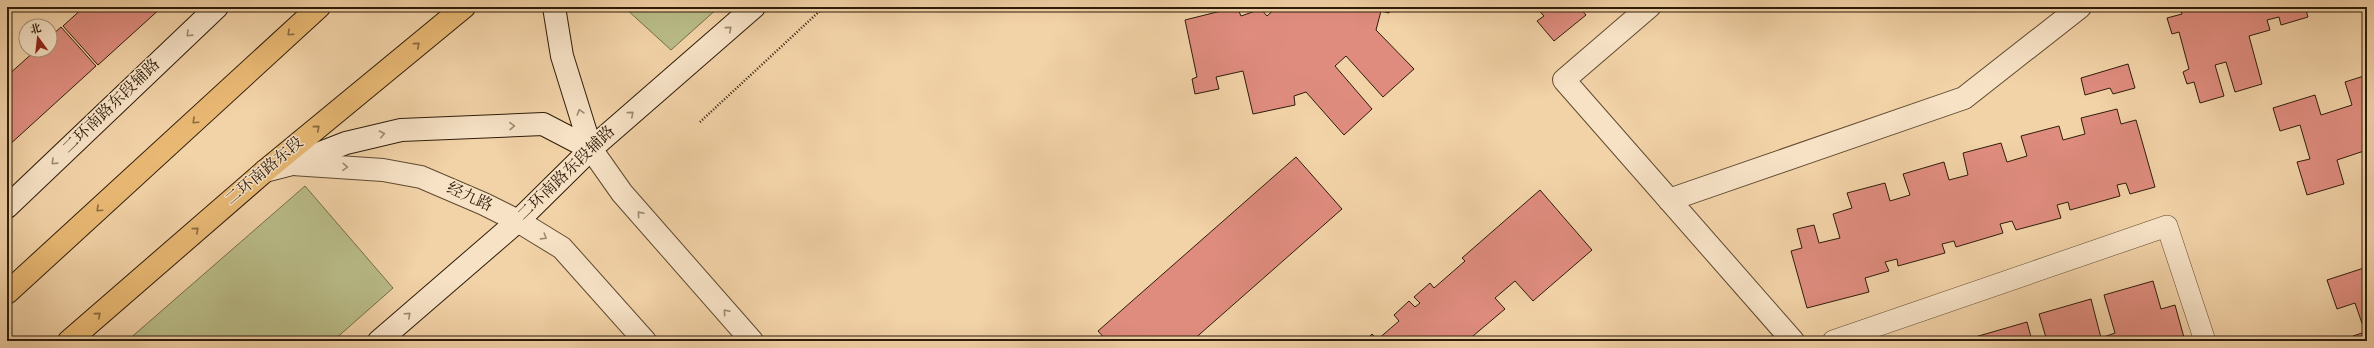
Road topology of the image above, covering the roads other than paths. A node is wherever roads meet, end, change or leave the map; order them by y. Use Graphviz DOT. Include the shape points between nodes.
graph roads {
  1 [pos="217,7"];
  2 [pos="319,7"];
  3 [pos="464,7"];
  4 [pos="554,7"];
  5 [pos="754,7"];
  6 [pos="1649,7"];
  7 [pos="2080,7"];
  8 [pos="591,149"];
  9 [pos="292,164"];
  10 [pos="265,171"];
  11 [pos="1669,200"];
  12 [pos="7,208"];
  13 [pos="518,221"];
  14 [pos="7,293"];
  15 [pos="69,341"];
  16 [pos="379,341"];
  17 [pos="645,341"];
  18 [pos="752,341"];
  19 [pos="1793,341"];
  20 [pos="1833,341"];
  21 [pos="2205,341"];
  1 -- 12 [label="street, 二环南路东段辅路, one-way"];
  2 -- 14 [label="highway, one-way"];
  10 -- 3 [label="highway, 二环南路东段, one-way"];
  8 -- 4 [label="street, one-way" via="562,56"];
  8 -- 5 [label="street, 二环南路东段辅路, one-way"];
  6 -- 11 [label="street" via="1564,80"];
  7 -- 11 [label="street" via="1964,98"];
  9 -- 8 [label="street, one-way" via="346,143 401,130 543,124"];
  8 -- 13 [label="street, 二环南路东段辅路"];
  18 -- 8 [label="street, one-way" via="622,194"];
  9 -- 10 [label="street"];
  9 -- 13 [label="street, 经九路, one-way" via="384,170 420,177"];
  15 -- 10 [label="highway, 二环南路东段, one-way"];
  11 -- 19 [label="street"];
  16 -- 13 [label="street, 二环南路东段辅路, one-way"];
  13 -- 17 [label="street, 经九路, one-way" via="562,248"];
  20 -- 21 [label="lane" via="2167,226"];
}
